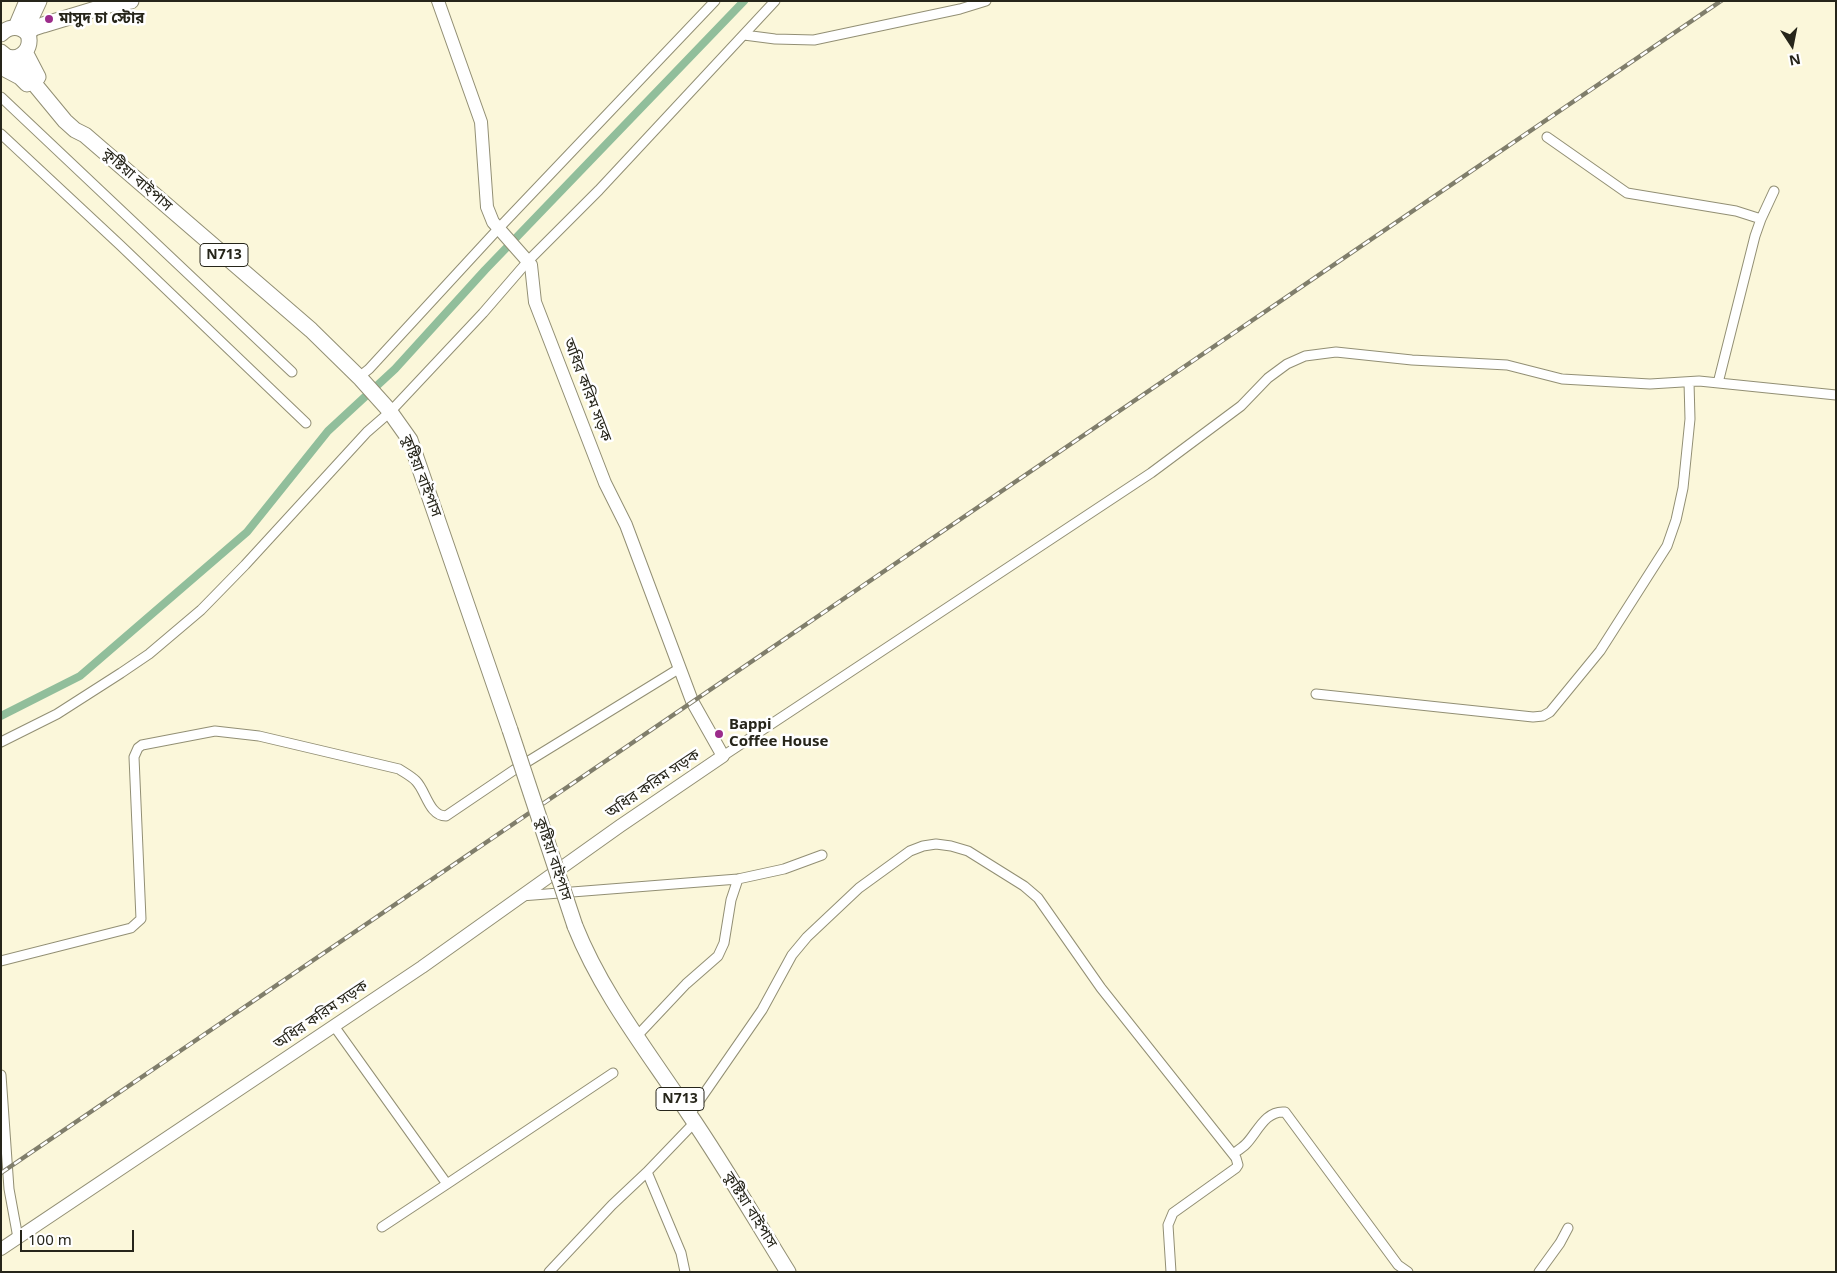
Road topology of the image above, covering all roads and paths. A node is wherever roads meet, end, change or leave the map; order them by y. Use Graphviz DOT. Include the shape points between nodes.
graph roads {
  1 [pos="28,1"];
  2 [pos="39,1"];
  3 [pos="438,1"];
  4 [pos="715,1"];
  5 [pos="776,1"];
  6 [pos="986,1"];
  7 [pos="128,2"];
  8 [pos="1,34"];
  9 [pos="744,35"];
  10 [pos="16,48"];
  11 [pos="1,97"];
  12 [pos="55,103"];
  13 [pos="1,134"];
  14 [pos="1547,137"];
  15 [pos="1774,190"];
  16 [pos="1761,218"];
  17 [pos="498,229"];
  18 [pos="527,259"];
  19 [pos="292,372"];
  20 [pos="360,378"];
  21 [pos="1688,382"];
  22 [pos="1718,383"];
  23 [pos="1836,395"];
  24 [pos="389,410"];
  25 [pos="306,423"];
  26 [pos="680,668"];
  27 [pos="1316,694"];
  28 [pos="1,742"];
  29 [pos="723,756"];
  30 [pos="822,855"];
  31 [pos="738,879"];
  32 [pos="521,896"];
  33 [pos="1,961"];
  34 [pos="334,1026"];
  35 [pos="637,1036"];
  36 [pos="613,1073"];
  37 [pos="1,1075"];
  38 [pos="692,1118"];
  39 [pos="1233,1154"];
  40 [pos="646,1172"];
  41 [pos="447,1184"];
  42 [pos="382,1227"];
  43 [pos="1568,1228"];
  44 [pos="18,1238"];
  45 [pos="1,1249"];
  46 [pos="549,1272"];
  47 [pos="685,1272"];
  48 [pos="788,1272"];
  49 [pos="1171,1272"];
  50 [pos="1408,1272"];
  51 [pos="1540,1272"];
  1 -- 10 [label="main road"];
  2 -- 10 [label="main road"];
  3 -- 17 [label="main road" via="481,122 486,207"];
  4 -- 17 [label="street"];
  5 -- 9 [label="street"];
  6 -- 9 [label="street" via="814,40"];
  7 -- 10 [label="main road" via="34,28"];
  8 -- 10 [label="main road" via="7,29"];
  9 -- 18 [label="street" via="586,203"];
  10 -- 12 [label="main road, কুষ্টিয়া বাইপাস / N713"];
  10 -- 12 [label="main road" via="50,89"];
  11 -- 19 [label="street"];
  12 -- 20 [label="main road, কুষ্টিয়া বাইপাস / N713" via="64,121 85,134 311,330"];
  13 -- 25 [label="street"];
  14 -- 16 [label="street" via="1627,193"];
  15 -- 16 [label="street"];
  16 -- 22 [label="street"];
  17 -- 18 [label="main road"];
  17 -- 20 [label="street"];
  18 -- 24 [label="street" via="483,313"];
  18 -- 26 [label="main road, অধির করিম সড়ক" via="531,265 535,302"];
  20 -- 24 [label="main road, কুষ্টিয়া বাইপাস / N713"];
  21 -- 22 [label="street"];
  21 -- 27 [label="street" via="1690,419 1683,488 1667,546 1600,651 1550,712 1532,717"];
  21 -- 29 [label="street" via="1650,384 1562,379 1506,366 1336,352 1305,356 1268,378 1241,406 1151,473"];
  22 -- 23 [label="street"];
  24 -- 28 [label="street" via="193,617 121,674 57,714"];
  24 -- 35 [label="main road, কুষ্টিয়া বাইপাস / N713, bridge" via="410,440 586,954"];
  26 -- 29 [label="main road, অধির করিম সড়ক" via="692,700"];
  26 -- 33 [label="street" via="514,770 446,816 435,813 417,782 400,769 259,736 215,732 142,745 134,757 141,919 131,928"];
  29 -- 32 [label="main road, অধির করিম সড়ক"];
  30 -- 31 [label="street" via="784,869"];
  31 -- 32 [label="street"];
  31 -- 35 [label="street" via="724,943 718,956 686,984"];
  32 -- 34 [label="main road, অধির করিম সড়ক"];
  34 -- 41 [label="street"];
  34 -- 44 [label="main road, অধির করিম সড়ক"];
  35 -- 38 [label="main road, কুষ্টিয়া বাইপাস / N713"];
  36 -- 41 [label="street"];
  37 -- 44 [label="street" via="9,1190"];
  38 -- 39 [label="street" via="762,1010 792,955 807,937 866,882 910,851 936,844 968,852 1038,898 1101,988"];
  38 -- 40 [label="street"];
  38 -- 48 [label="main road, কুষ্টিয়া বাইপাস / N713"];
  39 -- 49 [label="street" via="1238,1161 1236,1168 1177,1209 1170,1218"];
  39 -- 50 [label="street" via="1245,1145 1259,1125 1275,1113 1285,1112 1398,1265"];
  40 -- 46 [label="street"];
  40 -- 47 [label="street" via="681,1253"];
  41 -- 42 [label="street"];
  43 -- 51 [label="street"];
  44 -- 45 [label="main road, অধির করিম সড়ক"];
}
